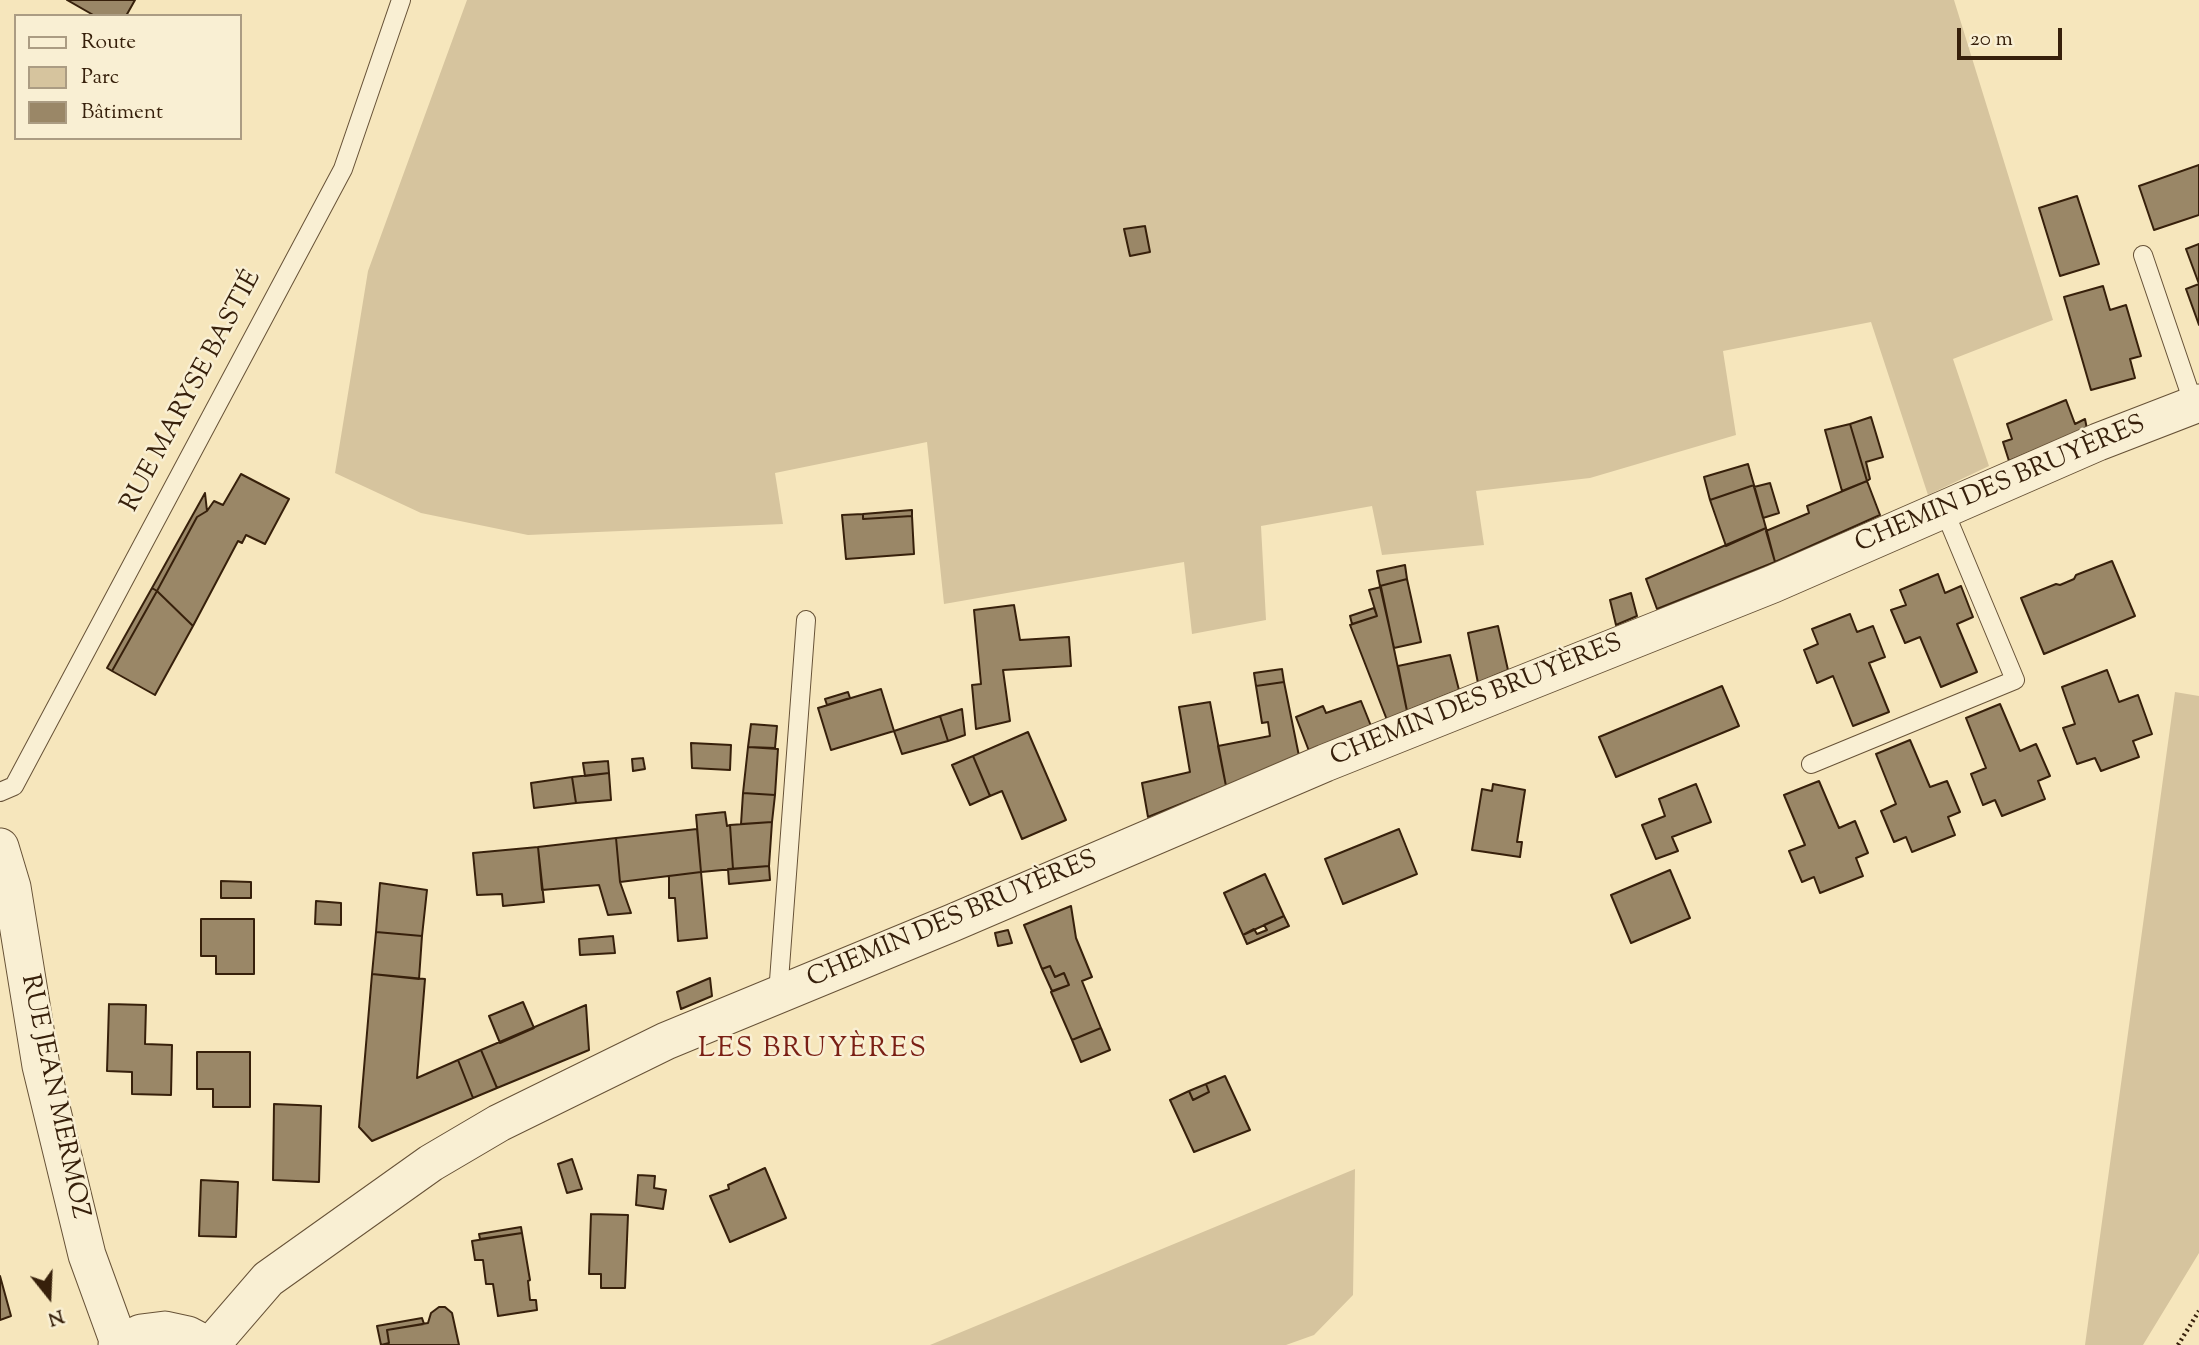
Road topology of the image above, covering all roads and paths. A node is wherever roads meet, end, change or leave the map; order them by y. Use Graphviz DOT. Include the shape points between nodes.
graph roads {
  1 [pos="401,0"];
  2 [pos="2143,255"];
  3 [pos="2197,404"];
  4 [pos="1944,510"];
  5 [pos="806,620"];
  6 [pos="1811,764"];
  7 [pos="0,792"];
  8 [pos="0,847"];
  9 [pos="766,1000"];
  10 [pos="2199,1311"];
  11 [pos="118,1344"];
  12 [pos="209,1345"];
  13 [pos="2178,1345"];
  1 -- 7 [label="lane, RUE MARYSE BASTIÉ" via="343,169 14,786"];
  2 -- 3 [label="lane"];
  3 -- 4 [label="street, CHEMIN DES BRUYÈRES"];
  4 -- 6 [label="lane" via="2015,680"];
  4 -- 9 [label="street, CHEMIN DES BRUYÈRES" via="1773,584 1325,763"];
  5 -- 9 [label="lane"];
  8 -- 11 [label="street, RUE JEAN MERMOZ" via="12,887 41,1066 87,1255"];
  9 -- 12 [label="street, CHEMIN DES BRUYÈRES" via="598,1074 431,1163 268,1279"];
  10 -- 13 [label="path"];
  11 -- 12 [label="street" via="141,1333 165,1330"];
}
